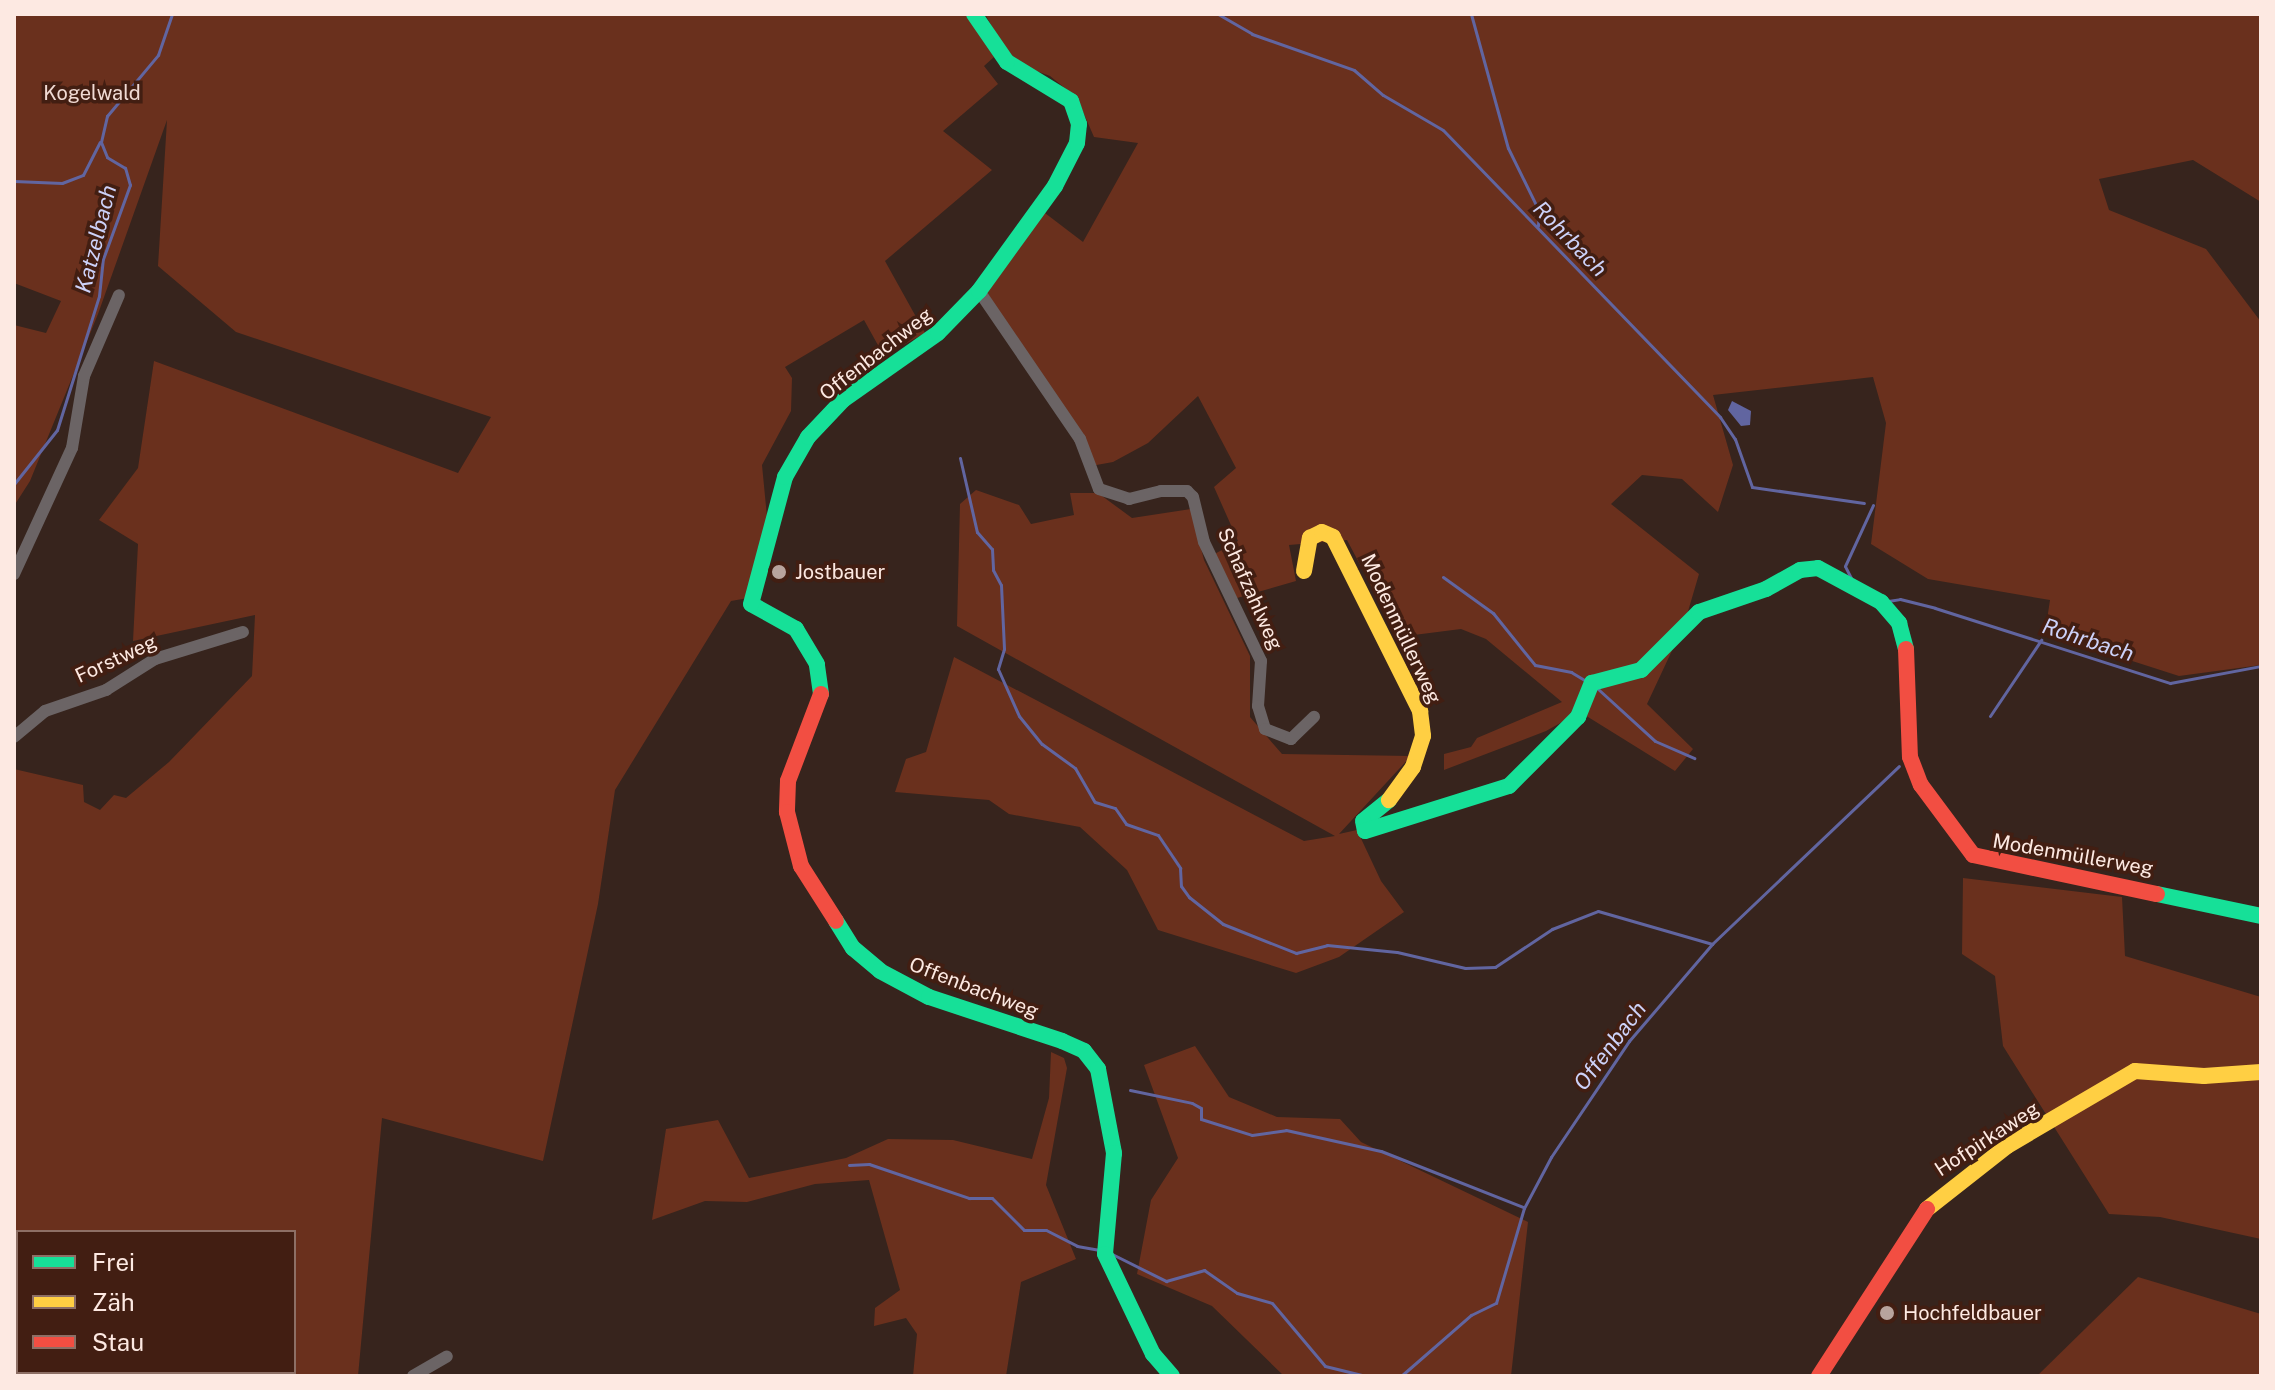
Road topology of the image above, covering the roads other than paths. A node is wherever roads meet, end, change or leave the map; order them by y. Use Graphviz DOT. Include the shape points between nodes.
graph roads {
  1 [pos="974,14"];
  2 [pos="979,291"];
  3 [pos="119,295"];
  4 [pos="1304,571"];
  5 [pos="14,574"];
  6 [pos="243,632"];
  7 [pos="1314,717"];
  8 [pos="14,737"];
  9 [pos="2261,916"];
  10 [pos="2261,1072"];
  11 [pos="447,1356"];
  12 [pos="413,1376"];
  13 [pos="1172,1376"];
  14 [pos="1819,1376"];
  1 -- 2 [label="street, Offenbachweg" via="1007,62 1064,93 1080,132 1055,186"];
  2 -- 7 [label="street, Schafzahlweg" via="1080,439 1099,489 1129,499 1161,491 1187,491 1193,497 1208,553 1261,661 1258,706 1265,729 1291,739"];
  2 -- 13 [label="street, Offenbachweg" via="938,333 843,400 808,437 785,477 751,604 804,637 822,693 815,726 788,781 787,812 801,866 862,959 929,997 1062,1041 1092,1059 1112,1125 1114,1153 1105,1254 1153,1354"];
  3 -- 5 [label="street" via="84,376 72,448"];
  4 -- 9 [label="street, Modenmüllerweg" via="1310,538 1322,532 1333,537 1375,631 1420,711 1423,736 1413,767 1393,797 1363,821 1365,831 1509,786 1578,717 1592,683 1641,670 1699,612 1766,589 1800,570 1818,568 1881,602 1899,623 1909,663 1910,757 1921,785 1973,855"];
  6 -- 8 [label="street, Forstweg" via="155,659 106,690 45,711"];
  10 -- 14 [label="street, Hofpirkaweg" via="2204,1076 2135,1071 2007,1146 1933,1200"];
  11 -- 12 [label="street"];
}
